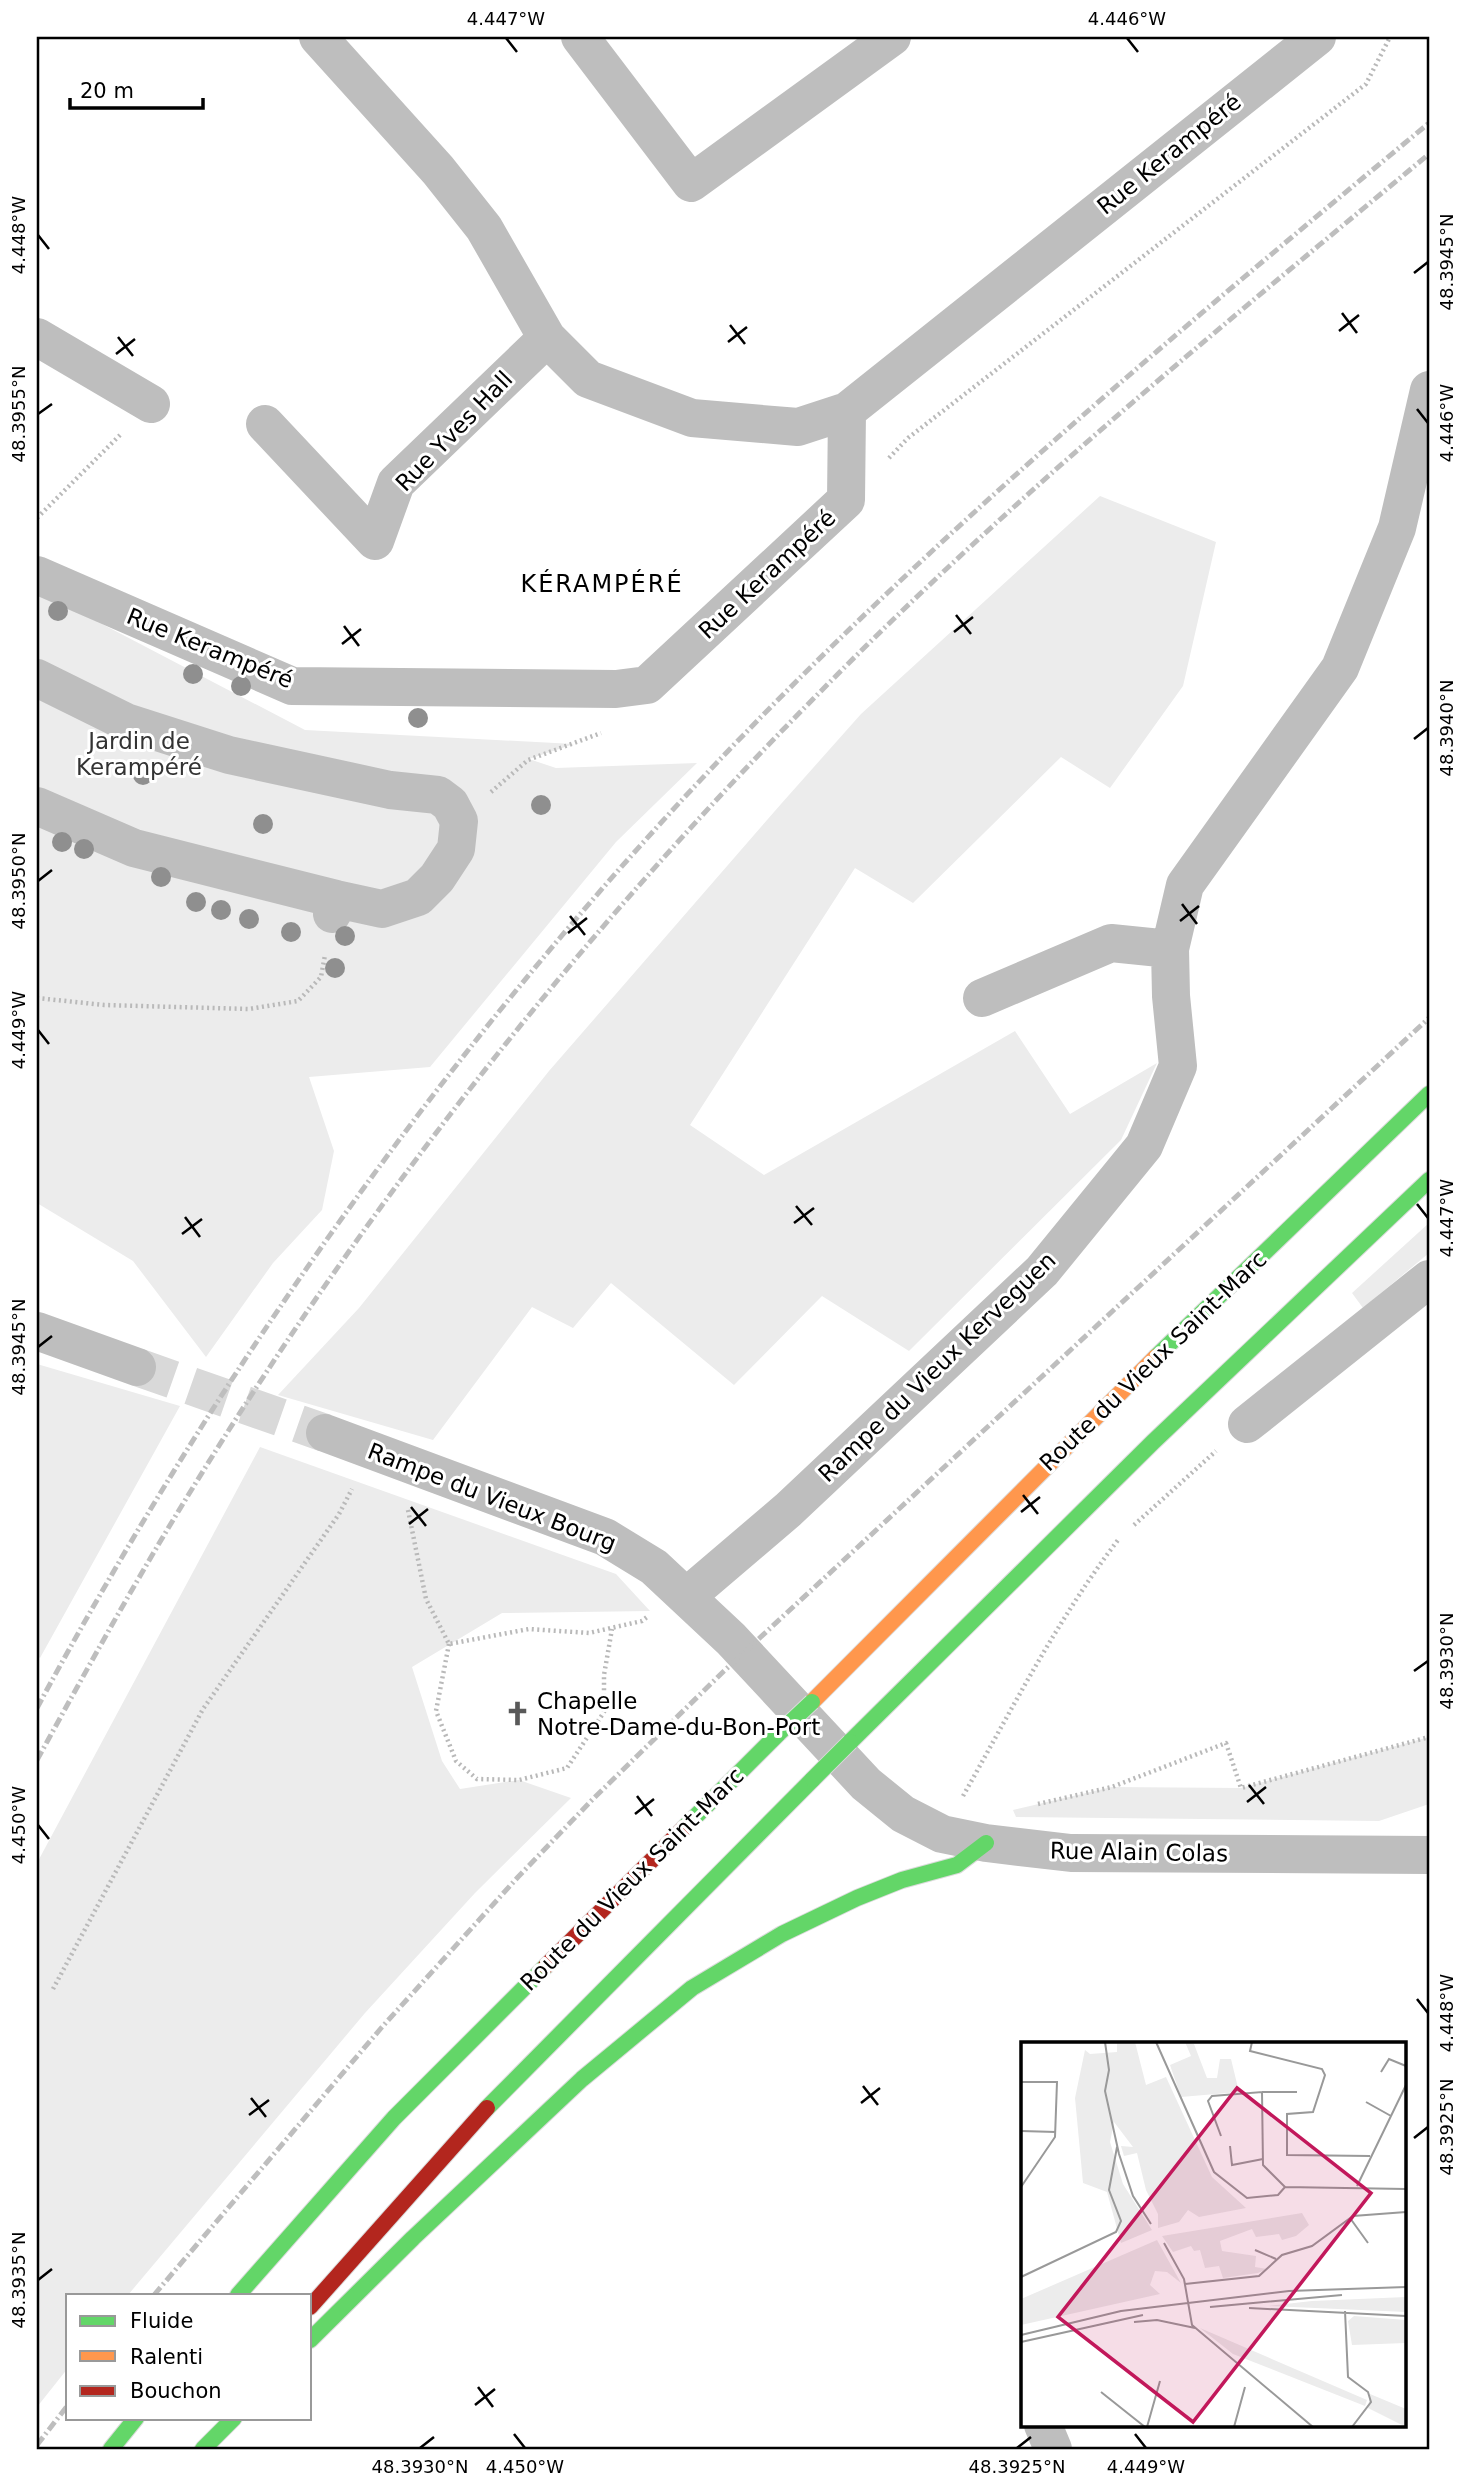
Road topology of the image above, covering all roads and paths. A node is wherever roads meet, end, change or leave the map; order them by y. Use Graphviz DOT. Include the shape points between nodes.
graph roads {
  1 [pos="318,37"];
  2 [pos="580,37"];
  3 [pos="892,37"];
  4 [pos="1317,37"];
  5 [pos="1390,37"];
  6 [pos="37,337"];
  7 [pos="547,338"];
  8 [pos="1429,390"];
  9 [pos="150,404"];
  10 [pos="847,411"];
  11 [pos="265,424"];
  12 [pos="846,500"];
  13 [pos="37,518"];
  14 [pos="37,575"];
  15 [pos="37,678"];
  16 [pos="647,685"];
  17 [pos="37,806"];
  18 [pos="459,821"];
  19 [pos="1170,949"];
  20 [pos="321,977"];
  21 [pos="982,998"];
  22 [pos="37,999"];
  23 [pos="1429,1094"];
  24 [pos="1429,1180"];
  25 [pos="1429,1279"];
  26 [pos="37,1331"];
  27 [pos="137,1367"];
  28 [pos="1247,1424"];
  29 [pos="325,1433"];
  30 [pos="386,1456"];
  31 [pos="1130,1528"];
  32 [pos="1120,1537"];
  33 [pos="681,1593"];
  34 [pos="612,1628"];
  35 [pos="449,1644"];
  36 [pos="1429,1737"];
  37 [pos="866,1784"];
  38 [pos="1025,1807"];
  39 [pos="942,1834"];
  40 [pos="986,1843"];
  41 [pos="1429,1855"];
  42 [pos="52,1989"];
  43 [pos="239,2294"];
  44 [pos="312,2305"];
  45 [pos="312,2338"];
  46 [pos="134,2420"];
  47 [pos="214,2420"];
  48 [pos="232,2420"];
  49 [pos="1043,2426"];
  50 [pos="111,2449"];
  51 [pos="190,2449"];
  52 [pos="203,2449"];
  53 [pos="1053,2449"];
  1 -- 7 [label="street" via="484,228"];
  2 -- 3 [label="street" via="691,183"];
  4 -- 10 [label="street, Rue Kerampéré"];
  5 -- 12 [label="path" via="1366,84 908,438"];
  6 -- 9 [label="street"];
  7 -- 10 [label="street" via="588,379 692,418 798,427"];
  7 -- 11 [label="street, Rue Yves Hall" via="396,483 375,541"];
  8 -- 19 [label="street, Rampe du Vieux Kerveguen" via="1396,527 1340,668 1185,886"];
  9 -- 13 [label="path"];
  10 -- 12 [label="street, Rue Kerampéré"];
  12 -- 16 [label="street, Rue Kerampéré"];
  14 -- 16 [label="street, Rue Kerampéré" via="292,686 616,690"];
  15 -- 18 [label="street" via="126,722 229,755 438,796 450,804"];
  16 -- 18 [label="path" via="620,725 528,760"];
  17 -- 18 [label="street" via="134,848 334,907 382,909 418,897 436,878 456,849"];
  19 -- 21 [label="street" via="1111,943"];
  19 -- 33 [label="street, Rampe du Vieux Kerveguen" via="1178,1066 1144,1146 1042,1271 788,1510"];
  20 -- 22 [label="path" via="298,1001 250,1009"];
  23 -- 43 [label="highway, Route du Vieux Saint-Marc, bridge" via="1120,1392 394,2118"];
  24 -- 44 [label="highway, bridge" via="1153,1442 506,2086"];
  25 -- 28 [label="street"];
  26 -- 27 [label="street"];
  28 -- 31 [label="path"];
  29 -- 30 [label="street, Rampe du Vieux Bourg"];
  30 -- 33 [label="street, Rampe du Vieux Bourg" via="605,1537 654,1567"];
  30 -- 35 [label="path" via="426,1599"];
  30 -- 42 [label="path" via="339,1514 202,1709"];
  32 -- 39 [label="path" via="1053,1634"];
  33 -- 34 [label="path" via="642,1621"];
  33 -- 37 [label="street, Rampe du Vieux Bourg" via="731,1639"];
  34 -- 35 [label="path" via="589,1633 528,1629"];
  34 -- 35 [label="path" via="604,1675 604,1712 567,1768 519,1780 477,1779 456,1761 436,1711"];
  36 -- 38 [label="path" via="1241,1788 1226,1743 1112,1787"];
  37 -- 39 [label="street, Rue Alain Colas" via="902,1814"];
  39 -- 40 [label="street, Rue Alain Colas"];
  40 -- 41 [label="street, Rue Alain Colas" via="1071,1853"];
  40 -- 45 [label="highway" via="957,1865 902,1880 782,1934 692,1988 582,2080"];
  46 -- 50 [label="highway"];
  47 -- 51 [label="highway"];
  48 -- 52 [label="highway"];
  49 -- 53 [label="street"];
}
